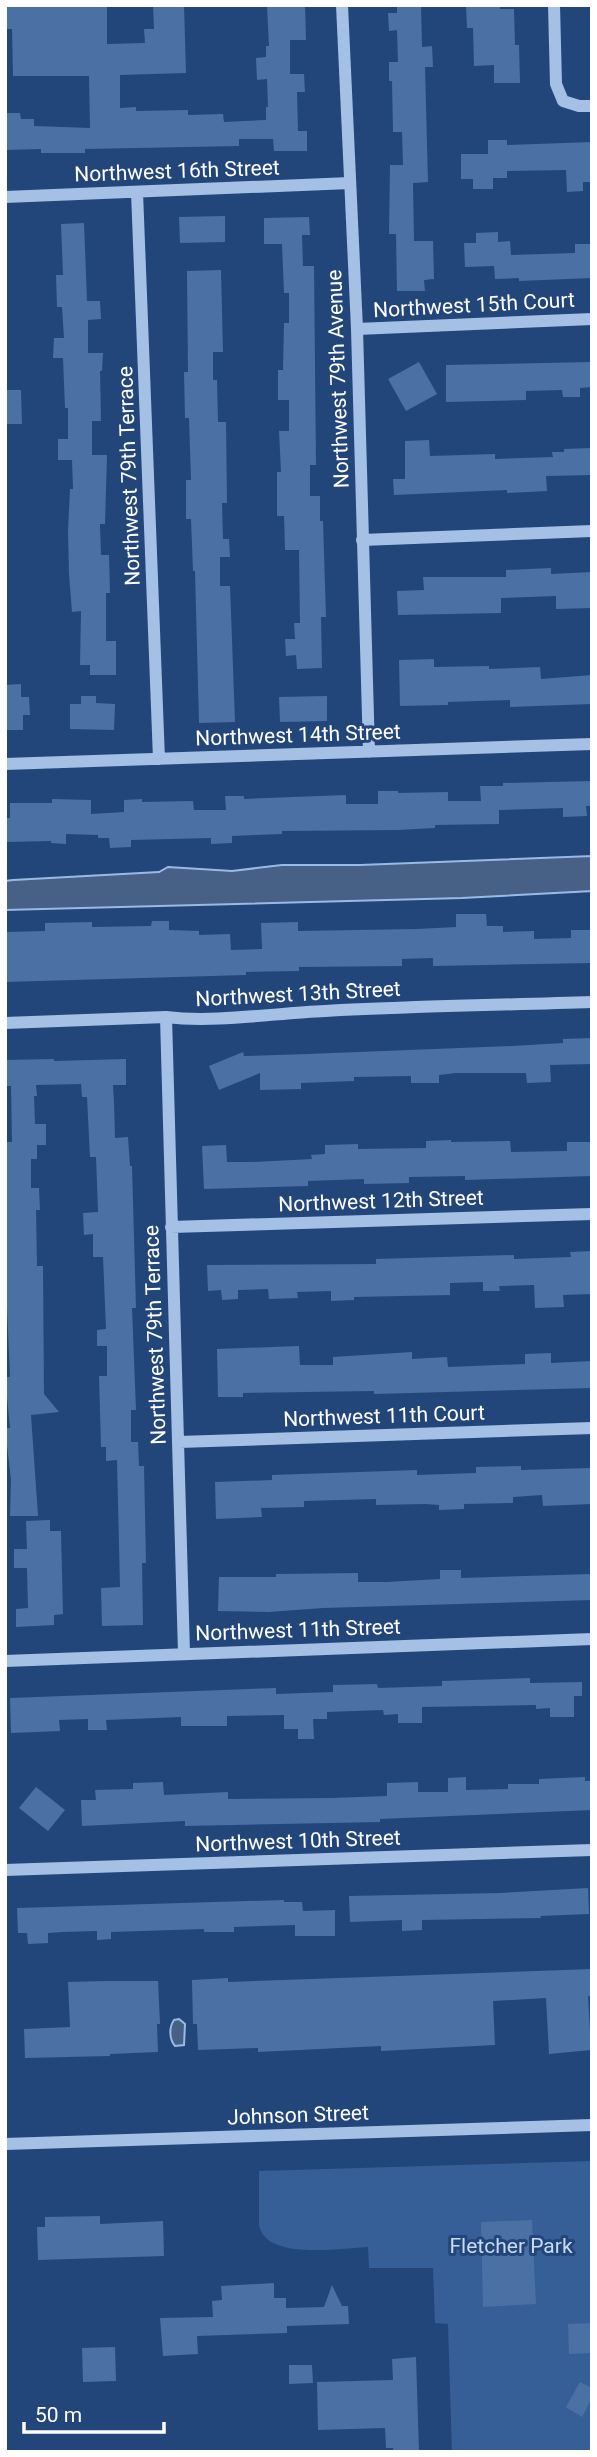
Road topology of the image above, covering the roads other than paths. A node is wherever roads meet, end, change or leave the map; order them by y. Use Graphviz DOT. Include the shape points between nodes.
graph roads {
  1 [pos="342,5"];
  2 [pos="554,5"];
  3 [pos="592,106"];
  4 [pos="350,183"];
  5 [pos="137,192"];
  6 [pos="5,197"];
  7 [pos="592,319"];
  8 [pos="357,329"];
  9 [pos="592,531"];
  10 [pos="362,540"];
  11 [pos="592,744"];
  12 [pos="369,752"];
  13 [pos="159,759"];
  14 [pos="5,764"];
  15 [pos="592,1002"];
  16 [pos="166,1017"];
  17 [pos="5,1023"];
  18 [pos="592,1214"];
  19 [pos="171,1227"];
  20 [pos="592,1428"];
  21 [pos="178,1443"];
  22 [pos="592,1639"];
  23 [pos="184,1653"];
  24 [pos="5,1661"];
  25 [pos="592,1850"];
  26 [pos="5,1871"];
  27 [pos="592,2125"];
  28 [pos="5,2144"];
  1 -- 4 [label="street, Northwest 79th Avenue"];
  2 -- 3 [label="street" via="556,84 563,101"];
  4 -- 5 [label="street, Northwest 16th Street"];
  4 -- 8 [label="street, Northwest 79th Avenue"];
  5 -- 6 [label="street, Northwest 16th Street"];
  5 -- 13 [label="street, Northwest 79th Terrace"];
  7 -- 8 [label="street, Northwest 15th Court"];
  8 -- 10 [label="street, Northwest 79th Avenue"];
  9 -- 10 [label="street"];
  10 -- 12 [label="street, Northwest 79th Avenue"];
  11 -- 12 [label="street, Northwest 14th Street"];
  12 -- 13 [label="street, Northwest 14th Street"];
  13 -- 14 [label="street, Northwest 14th Street"];
  15 -- 16 [label="street, Northwest 13th Street"];
  16 -- 17 [label="street, Northwest 13th Street"];
  16 -- 19 [label="street, Northwest 79th Terrace"];
  18 -- 19 [label="street, Northwest 12th Street"];
  19 -- 21 [label="street, Northwest 79th Terrace"];
  20 -- 21 [label="street, Northwest 11th Court"];
  21 -- 23 [label="street, Northwest 79th Terrace"];
  22 -- 23 [label="street, Northwest 11th Street"];
  23 -- 24 [label="street, Northwest 11th Street"];
  25 -- 26 [label="street, Northwest 10th Street"];
  27 -- 28 [label="street, Johnson Street"];
}
